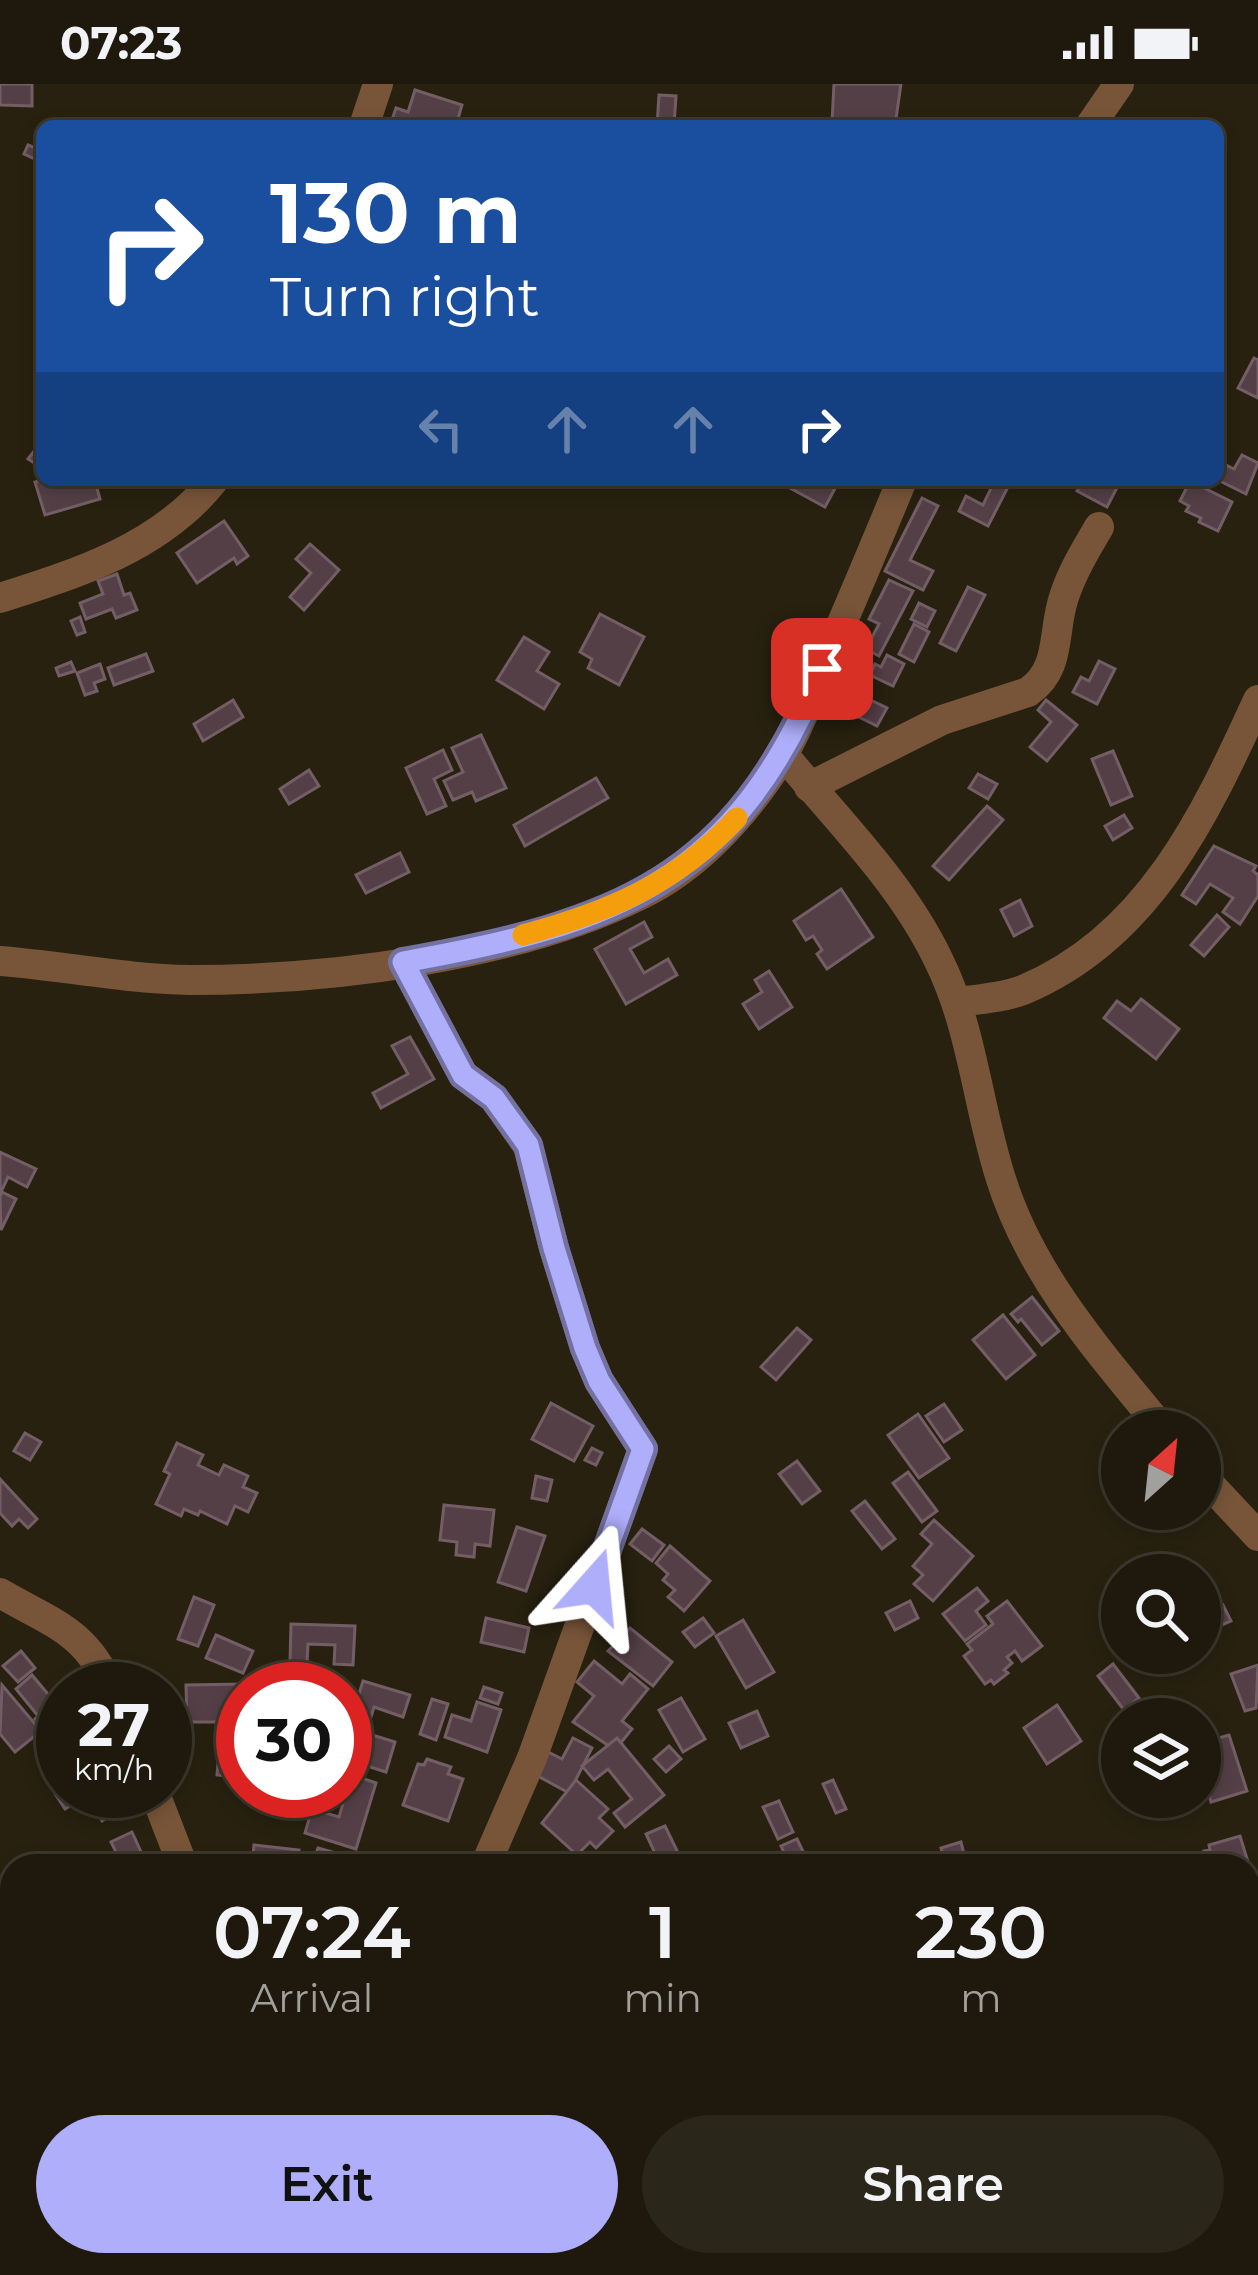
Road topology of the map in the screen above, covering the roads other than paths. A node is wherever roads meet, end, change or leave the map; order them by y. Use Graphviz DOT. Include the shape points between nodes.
graph roads {
  1 [pos="378,84"];
  2 [pos="1119,84"];
  3 [pos="366,120"];
  4 [pos="1094,120"];
  5 [pos="209,486"];
  6 [pos="899,486"];
  7 [pos="1099,527"];
  8 [pos="0,598"];
  9 [pos="1258,700"];
  10 [pos="783,754"];
  11 [pos="809,787"];
  12 [pos="0,961"];
  13 [pos="403,962"];
  14 [pos="958,1002"];
  15 [pos="1147,1410"];
  16 [pos="1221,1496"];
  17 [pos="1258,1536"];
  18 [pos="0,1593"];
  19 [pos="99,1662"];
  20 [pos="164,1818"];
  21 [pos="178,1854"];
  22 [pos="490,1854"];
  1 -- 3 [label="street"];
  2 -- 4 [label="street"];
  5 -- 8 [label="street" via="122,555"];
  6 -- 10 [label="street"];
  7 -- 11 [label="street" via="1070,581 1054,660 1040,684 942,720"];
  9 -- 14 [label="street" via="1206,809 1136,912 1065,969 1018,992"];
  10 -- 11 [label="street"];
  10 -- 13 [label="street" via="734,822 645,893 568,923"];
  11 -- 14 [label="street" via="894,889"];
  12 -- 13 [label="street" via="186,980"];
  13 -- 22 [label="street" via="463,1075 494,1098 528,1145 585,1348 643,1449"];
  14 -- 15 [label="street" via="990,1142 1028,1246 1089,1341"];
  16 -- 17 [label="street"];
  18 -- 19 [label="street" via="80,1638"];
  20 -- 21 [label="street"];
}
